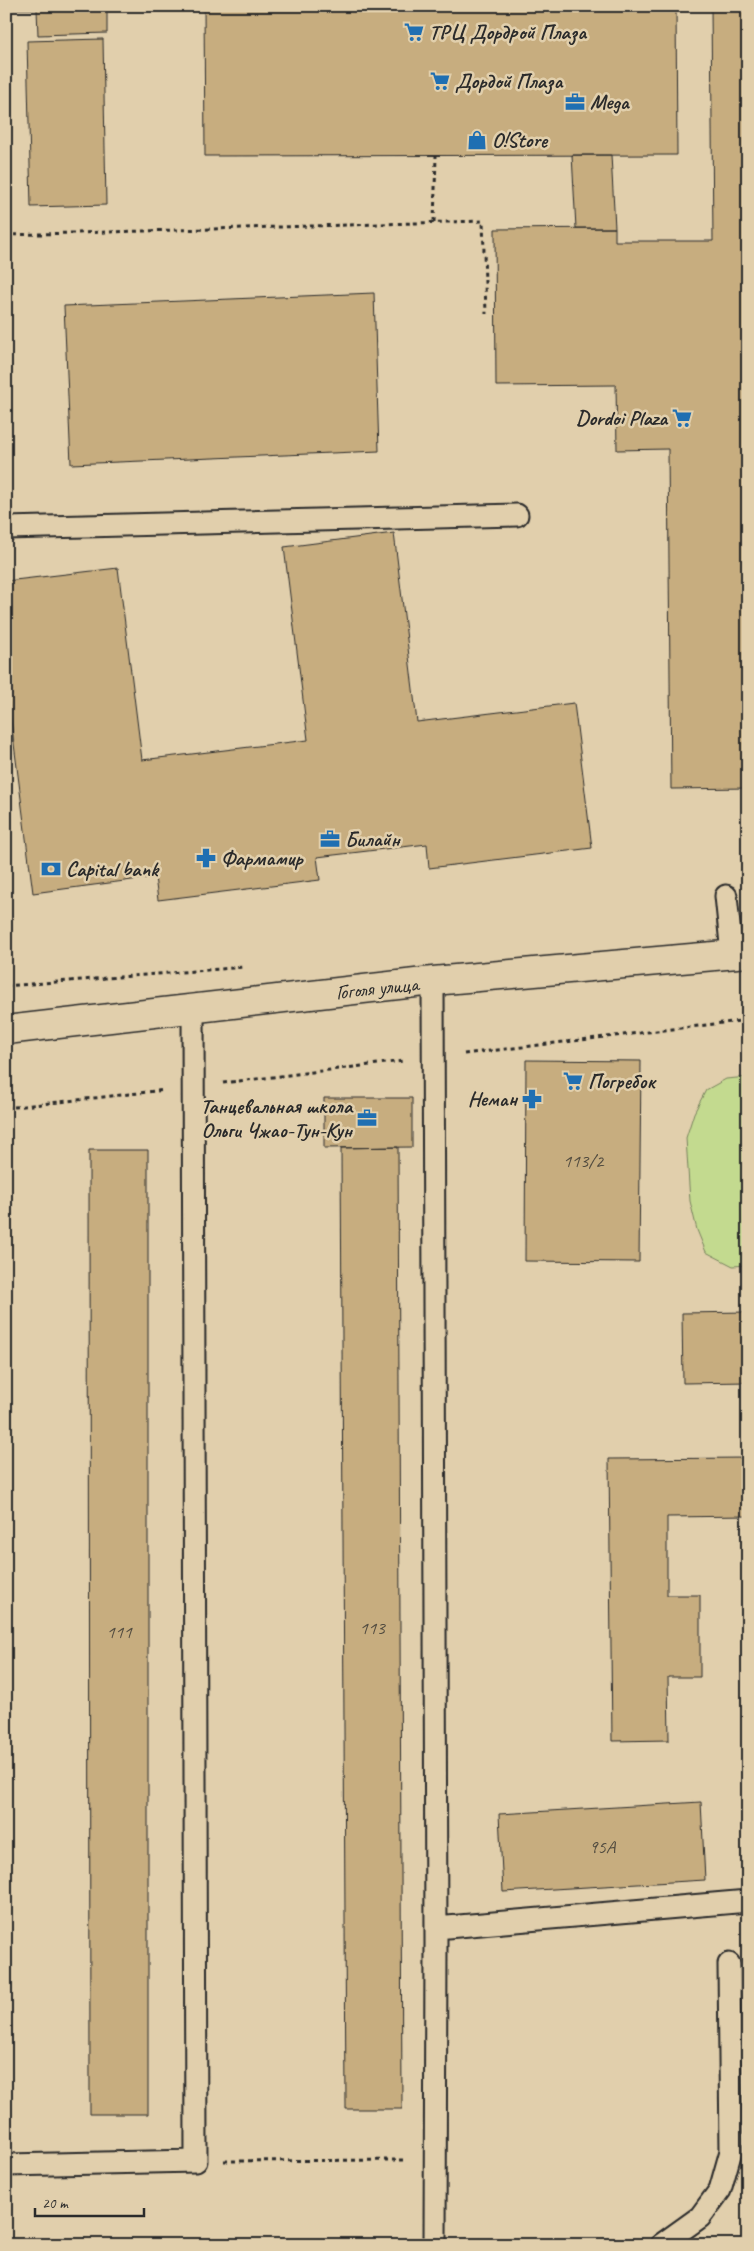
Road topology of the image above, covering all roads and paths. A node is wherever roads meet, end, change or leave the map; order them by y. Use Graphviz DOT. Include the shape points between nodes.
graph roads {
  1 [pos="436,156"];
  2 [pos="434,222"];
  3 [pos="6,235"];
  4 [pos="486,314"];
  5 [pos="517,515"];
  6 [pos="6,528"];
  7 [pos="726,896"];
  8 [pos="740,954"];
  9 [pos="433,981"];
  10 [pos="193,1008"];
  11 [pos="748,1020"];
  12 [pos="6,1030"];
  13 [pos="433,1058"];
  14 [pos="193,1086"];
  15 [pos="6,1108"];
  16 [pos="748,1901"];
  17 [pos="436,1928"];
  18 [pos="729,1964"];
  19 [pos="435,2160"];
  20 [pos="196,2161"];
  21 [pos="6,2165"];
  22 [pos="435,2245"];
  23 [pos="661,2245"];
  1 -- 2 [label="path"];
  2 -- 3 [label="path"];
  2 -- 4 [label="path" via="483,221"];
  5 -- 6 [label="lane"];
  7 -- 8 [label="lane"];
  8 -- 9 [label="street, Гоголя улица"];
  9 -- 10 [label="street, Гоголя улица"];
  9 -- 13 [label="lane"];
  10 -- 12 [label="street, Гоголя улица"];
  10 -- 14 [label="lane"];
  11 -- 13 [label="path"];
  13 -- 14 [label="path"];
  13 -- 17 [label="lane"];
  14 -- 15 [label="path"];
  14 -- 20 [label="lane"];
  16 -- 17 [label="lane"];
  17 -- 19 [label="lane"];
  18 -- 23 [label="lane" via="731,2151 720,2190 700,2217"];
  19 -- 20 [label="path"];
  19 -- 22 [label="lane"];
  20 -- 21 [label="lane"];
}
